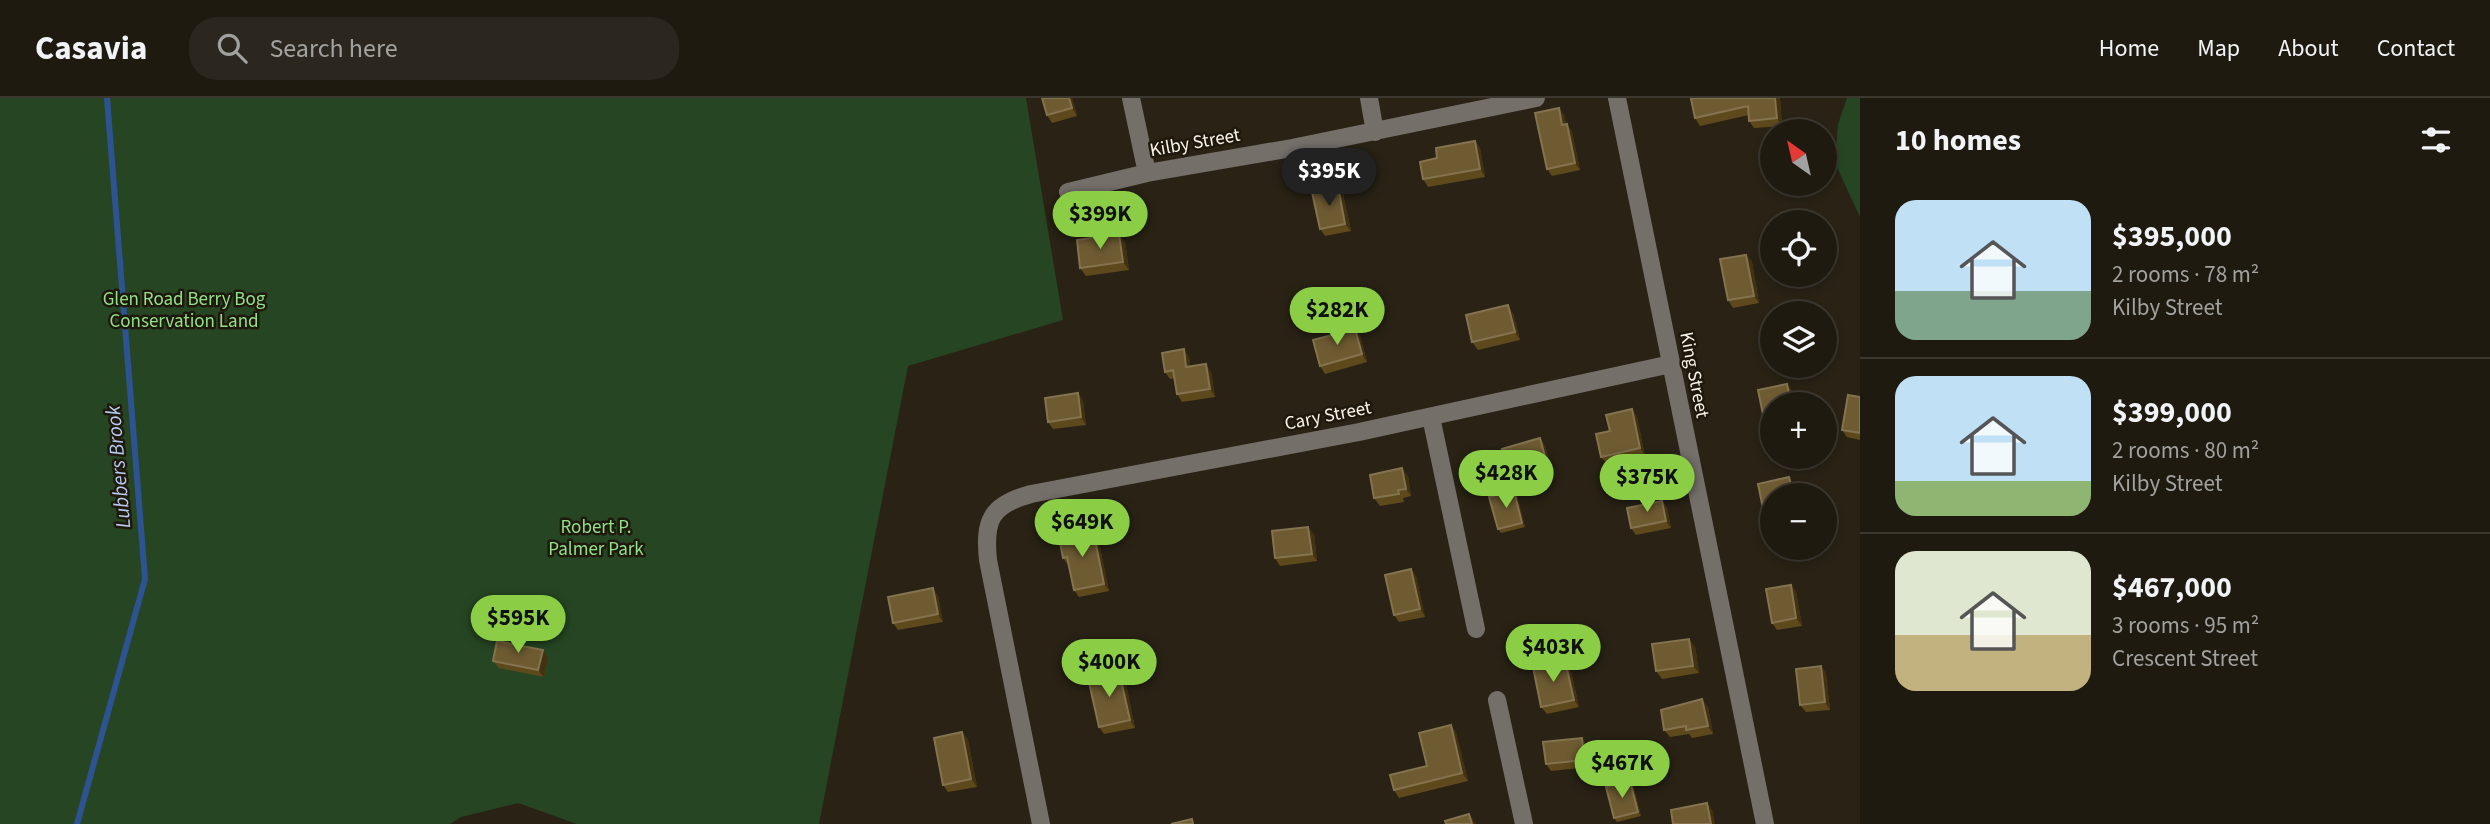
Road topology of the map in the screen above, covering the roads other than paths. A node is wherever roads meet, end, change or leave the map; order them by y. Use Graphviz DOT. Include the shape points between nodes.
graph roads {
  1 [pos="1132,98"];
  2 [pos="1369,98"];
  3 [pos="1536,98"];
  4 [pos="1616,98"];
  5 [pos="1375,132"];
  6 [pos="1147,173"];
  7 [pos="1068,192"];
  8 [pos="1671,364"];
  9 [pos="1431,417"];
  10 [pos="1476,629"];
  11 [pos="1497,700"];
  12 [pos="1041,824"];
  13 [pos="1524,824"];
  14 [pos="1765,824"];
  1 -- 6 [label="street"];
  2 -- 5 [label="street"];
  3 -- 5 [label="street, Kilby Street"];
  4 -- 8 [label="street, King Street"];
  5 -- 6 [label="street, Kilby Street"];
  6 -- 7 [label="street, Kilby Street"];
  8 -- 9 [label="street, Cary Street"];
  8 -- 14 [label="street, King Street"];
  9 -- 10 [label="street"];
  9 -- 12 [label="street, Cary Street" via="1031,494 1010,500 996,511 986,533 988,561"];
  11 -- 13 [label="street"];
}
